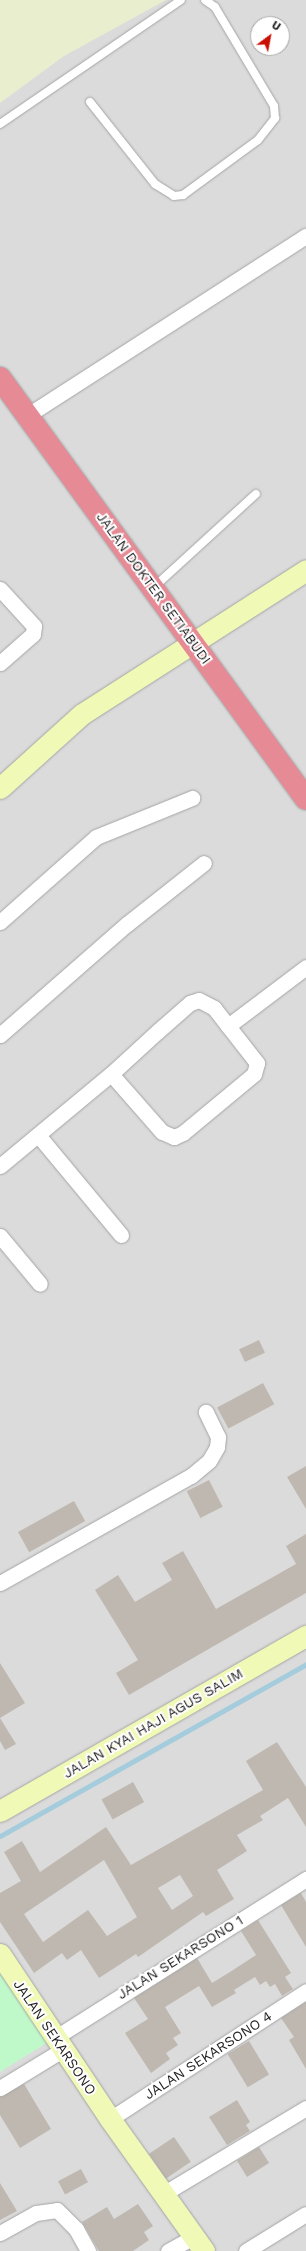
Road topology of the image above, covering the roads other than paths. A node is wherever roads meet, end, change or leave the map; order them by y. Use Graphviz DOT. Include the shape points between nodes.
graph roads {
  1 [pos="180,0"];
  2 [pos="205,0"];
  3 [pos="90,102"];
  4 [pos="0,124"];
  5 [pos="306,236"];
  6 [pos="0,378"];
  7 [pos="28,415"];
  8 [pos="256,494"];
  9 [pos="306,570"];
  10 [pos="153,588"];
  11 [pos="0,589"];
  12 [pos="193,643"];
  13 [pos="0,663"];
  14 [pos="0,788"];
  15 [pos="192,798"];
  16 [pos="306,800"];
  17 [pos="204,863"];
  18 [pos="0,922"];
  19 [pos="306,967"];
  20 [pos="228,1026"];
  21 [pos="0,1035"];
  22 [pos="111,1074"];
  23 [pos="38,1135"];
  24 [pos="0,1166"];
  25 [pos="121,1235"];
  26 [pos="0,1236"];
  27 [pos="40,1284"];
  28 [pos="206,1412"];
  29 [pos="0,1583"];
  30 [pos="306,1636"];
  31 [pos="0,1811"];
  32 [pos="306,1879"];
  33 [pos="0,1954"];
  34 [pos="306,1991"];
  35 [pos="60,2043"];
  36 [pos="0,2088"];
  37 [pos="306,2108"];
  38 [pos="110,2119"];
  39 [pos="163,2194"];
  40 [pos="306,2214"];
  41 [pos="0,2233"];
  42 [pos="198,2244"];
  43 [pos="88,2251"];
  44 [pos="168,2251"];
  45 [pos="246,2251"];
  1 -- 4 [label="lane"];
  2 -- 3 [label="lane" via="215,7 274,106 275,118 258,140 183,195 174,196 156,184"];
  5 -- 7 [label="street"];
  6 -- 7 [label="highway, JALAN DOKTER SETIABUDI"];
  7 -- 10 [label="highway, JALAN DOKTER SETIABUDI"];
  8 -- 10 [label="lane"];
  9 -- 12 [label="street"];
  10 -- 12 [label="highway, JALAN DOKTER SETIABUDI"];
  11 -- 13 [label="street" via="32,622 33,634"];
  12 -- 14 [label="street" via="82,714"];
  12 -- 16 [label="highway, JALAN DOKTER SETIABUDI"];
  15 -- 18 [label="street" via="96,838"];
  17 -- 21 [label="street" via="127,924"];
  19 -- 20 [label="street"];
  20 -- 22 [label="street" via="207,1002 199,1000 190,1004"];
  20 -- 22 [label="street" via="254,1058 257,1069 183,1134 174,1137 162,1132"];
  22 -- 23 [label="street"];
  23 -- 24 [label="street"];
  23 -- 25 [label="street"];
  26 -- 27 [label="street"];
  28 -- 29 [label="street" via="218,1437 217,1447 209,1461 197,1471"];
  30 -- 31 [label="street, JALAN KYAI HAJI AGUS SALIM"];
  32 -- 35 [label="street, JALAN SEKARSONO 1"];
  33 -- 35 [label="street, JALAN SEKARSONO"];
  34 -- 38 [label="street, JALAN SEKARSONO 4"];
  35 -- 36 [label="street, JALAN SEKARSONO 1"];
  35 -- 38 [label="street, JALAN SEKARSONO"];
  37 -- 39 [label="street"];
  38 -- 39 [label="street, JALAN SEKARSONO"];
  39 -- 42 [label="street, JALAN SEKARSONO"];
  40 -- 45 [label="street"];
  41 -- 43 [label="street" via="36,2213 57,2210 76,2229"];
  42 -- 44 [label="street"];
}
